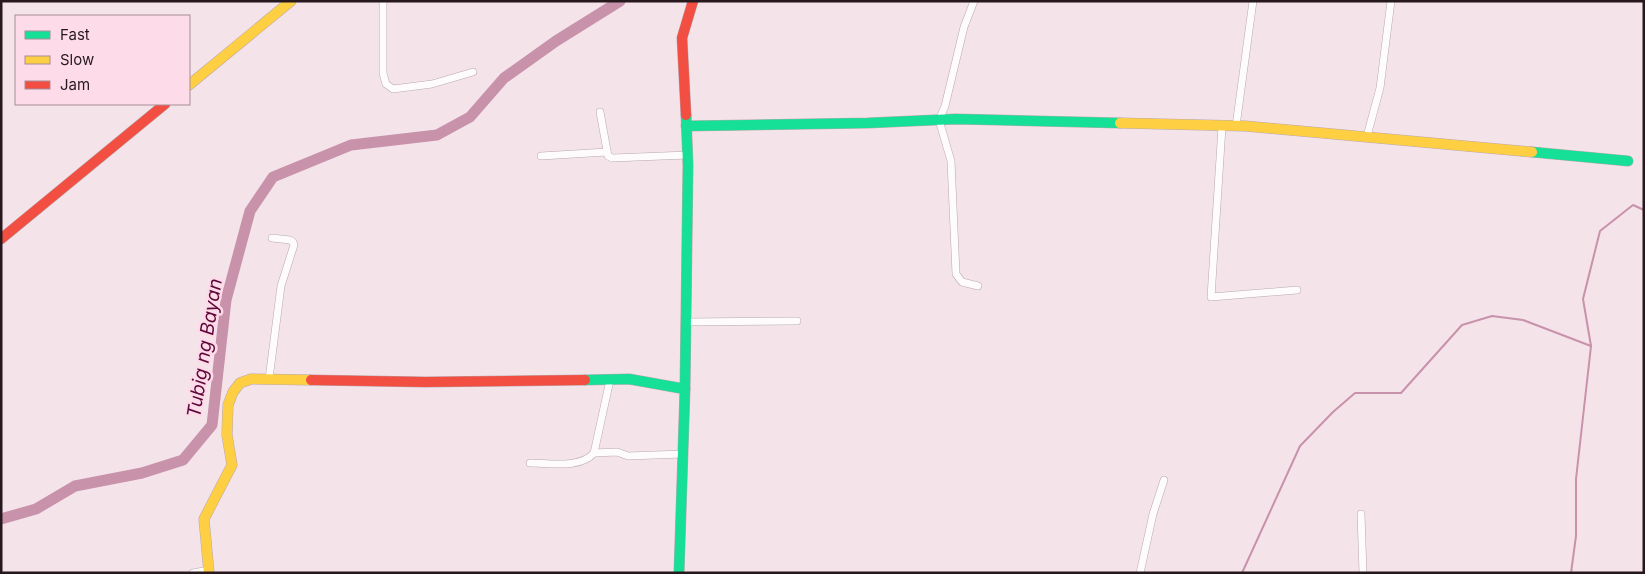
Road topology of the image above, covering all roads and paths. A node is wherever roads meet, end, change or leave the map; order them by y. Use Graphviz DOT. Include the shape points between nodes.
graph roads {
  1 [pos="292,1"];
  2 [pos="383,1"];
  3 [pos="693,1"];
  4 [pos="974,1"];
  5 [pos="1252,1"];
  6 [pos="1391,1"];
  7 [pos="474,72"];
  8 [pos="190,84"];
  9 [pos="165,105"];
  10 [pos="600,112"];
  11 [pos="939,120"];
  12 [pos="686,126"];
  13 [pos="1236,126"];
  14 [pos="1222,127"];
  15 [pos="1367,136"];
  16 [pos="607,152"];
  17 [pos="688,154"];
  18 [pos="540,156"];
  19 [pos="1628,161"];
  20 [pos="272,238"];
  21 [pos="1,239"];
  22 [pos="978,286"];
  23 [pos="1297,290"];
  24 [pos="797,321"];
  25 [pos="686,322"];
  26 [pos="269,379"];
  27 [pos="610,380"];
  28 [pos="685,389"];
  29 [pos="594,453"];
  30 [pos="682,454"];
  31 [pos="530,463"];
  32 [pos="1164,480"];
  33 [pos="1361,514"];
  34 [pos="209,572"];
  35 [pos="194,573"];
  36 [pos="679,573"];
  37 [pos="1140,573"];
  38 [pos="1363,573"];
  1 -- 8 [label="street"];
  2 -- 7 [label="street" via="383,73 386,84 393,89 432,84"];
  3 -- 12 [label="street" via="682,38"];
  4 -- 11 [label="street"];
  5 -- 13 [label="street"];
  6 -- 15 [label="street" via="1380,88"];
  9 -- 21 [label="street"];
  10 -- 16 [label="street"];
  11 -- 12 [label="street"];
  11 -- 14 [label="street"];
  11 -- 22 [label="street" via="951,161 956,274 962,282"];
  12 -- 17 [label="street"];
  13 -- 14 [label="street"];
  13 -- 15 [label="street"];
  14 -- 23 [label="street" via="1211,297"];
  15 -- 19 [label="street"];
  16 -- 17 [label="street" via="612,158"];
  16 -- 18 [label="street"];
  17 -- 25 [label="street"];
  20 -- 26 [label="street" via="290,240 294,245 281,286"];
  24 -- 25 [label="street"];
  25 -- 28 [label="street"];
  26 -- 27 [label="street" via="425,382"];
  26 -- 34 [label="street" via="240,383 228,405 227,434 232,466 204,519"];
  27 -- 28 [label="street" via="629,379"];
  27 -- 29 [label="street"];
  28 -- 30 [label="street"];
  29 -- 30 [label="street" via="617,452 628,456"];
  29 -- 31 [label="street" via="589,459 576,463"];
  30 -- 36 [label="street"];
  32 -- 37 [label="street"];
  33 -- 38 [label="street"];
  34 -- 35 [label="street"];
}
